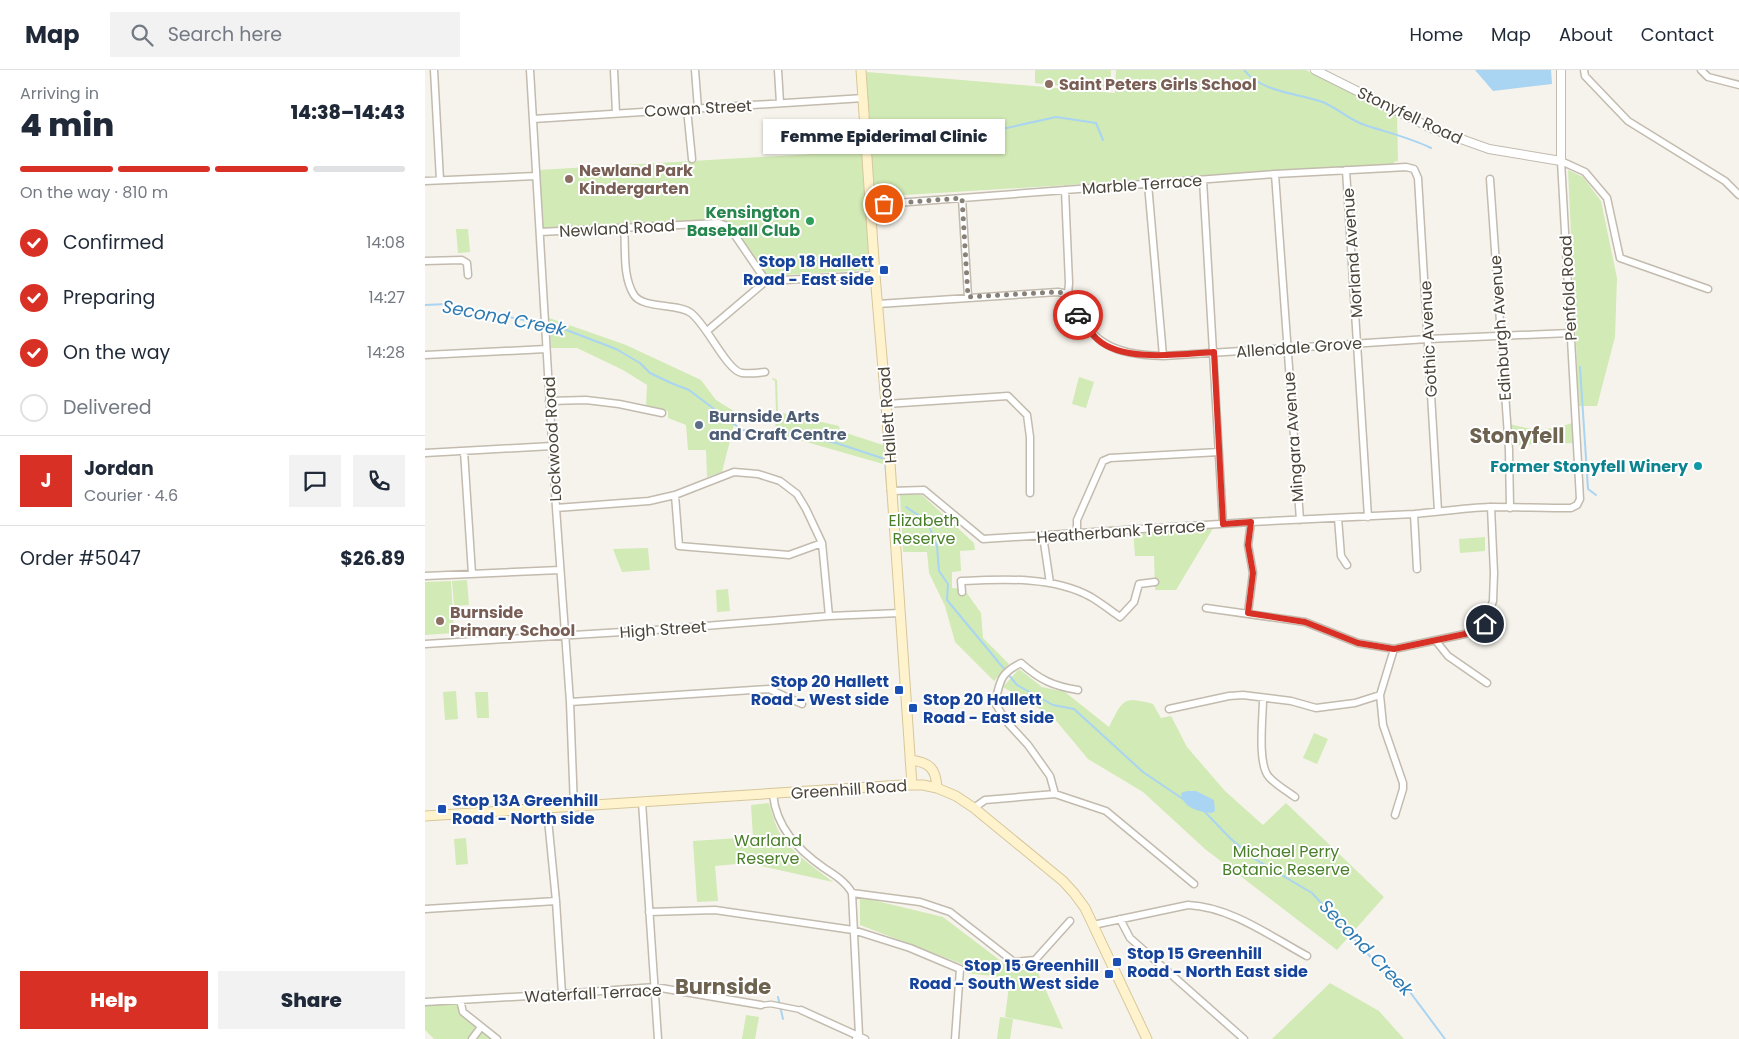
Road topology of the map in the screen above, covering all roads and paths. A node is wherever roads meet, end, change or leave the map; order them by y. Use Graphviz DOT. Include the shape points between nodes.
graph roads {
  1 [pos="434,70"];
  2 [pos="530,70"];
  3 [pos="614,70"];
  4 [pos="695,70"];
  5 [pos="778,70"];
  6 [pos="861,70"];
  7 [pos="1315,70"];
  8 [pos="1561,70"];
  9 [pos="1584,70"];
  10 [pos="1701,70"];
  11 [pos="1739,85"];
  12 [pos="864,98"];
  13 [pos="780,103"];
  14 [pos="698,108"];
  15 [pos="687,109"];
  16 [pos="617,113"];
  17 [pos="533,119"];
  18 [pos="692,158"];
  19 [pos="1561,161"];
  20 [pos="1414,169"];
  21 [pos="1346,170"];
  22 [pos="1275,174"];
  23 [pos="536,176"];
  24 [pos="1490,179"];
  25 [pos="440,180"];
  26 [pos="1203,180"];
  27 [pos="425,181"];
  28 [pos="1148,184"];
  29 [pos="1065,190"];
  30 [pos="1739,195"];
  31 [pos="962,198"];
  32 [pos="870,205"];
  33 [pos="625,227"];
  34 [pos="540,232"];
  35 [pos="425,261"];
  36 [pos="468,274"];
  37 [pos="875,275"];
  38 [pos="767,281"];
  39 [pos="1708,289"];
  40 [pos="1068,294"];
  41 [pos="968,297"];
  42 [pos="878,304"];
  43 [pos="707,331"];
  44 [pos="1570,333"];
  45 [pos="1500,335"];
  46 [pos="1428,339"];
  47 [pos="1357,343"];
  48 [pos="1286,348"];
  49 [pos="546,349"];
  50 [pos="1214,352"];
  51 [pos="425,355"];
  52 [pos="1163,356"];
  53 [pos="765,372"];
  54 [pos="549,401"];
  55 [pos="886,404"];
  56 [pos="663,414"];
  57 [pos="552,446"];
  58 [pos="464,452"];
  59 [pos="1219,452"];
  60 [pos="425,453"];
  61 [pos="891,491"];
  62 [pos="1030,493"];
  63 [pos="675,496"];
  64 [pos="1577,505"];
  65 [pos="1491,507"];
  66 [pos="556,508"];
  67 [pos="1510,508"];
  68 [pos="1439,510"];
  69 [pos="1414,514"];
  70 [pos="1368,517"];
  71 [pos="1338,518"];
  72 [pos="1300,520"];
  73 [pos="1251,522"];
  74 [pos="1223,524"];
  75 [pos="1077,534"];
  76 [pos="1043,536"];
  77 [pos="822,543"];
  78 [pos="1347,565"];
  79 [pos="1417,569"];
  80 [pos="560,570"];
  81 [pos="472,574"];
  82 [pos="425,576"];
  83 [pos="1155,582"];
  84 [pos="1050,583"];
  85 [pos="962,592"];
  86 [pos="1206,608"];
  87 [pos="900,613"];
  88 [pos="1248,613"];
  89 [pos="829,616"];
  90 [pos="565,636"];
  91 [pos="1436,641"];
  92 [pos="425,644"];
  93 [pos="1394,649"];
  94 [pos="1487,683"];
  95 [pos="1078,690"];
  96 [pos="1380,695"];
  97 [pos="1263,699"];
  98 [pos="570,702"];
  99 [pos="802,704"];
  100 [pos="1169,709"];
  101 [pos="910,760"];
  102 [pos="912,784"];
  103 [pos="937,788"];
  104 [pos="773,794"];
  105 [pos="1055,794"];
  106 [pos="1295,797"];
  107 [pos="642,802"];
  108 [pos="574,807"];
  109 [pos="975,808"];
  110 [pos="547,809"];
  111 [pos="1395,815"];
  112 [pos="425,816"];
  113 [pos="1193,884"];
  114 [pos="853,893"];
  115 [pos="556,900"];
  116 [pos="425,909"];
  117 [pos="649,912"];
  118 [pos="1120,919"];
  119 [pos="1070,921"];
  120 [pos="1093,925"];
  121 [pos="853,930"];
  122 [pos="1307,956"];
  123 [pos="655,987"];
  124 [pos="562,994"];
  125 [pos="460,1000"];
  126 [pos="425,1002"];
  127 [pos="761,1004"];
  128 [pos="801,1010"];
  129 [pos="481,1027"];
  130 [pos="857,1037"];
  131 [pos="472,1039"];
  132 [pos="497,1039"];
  133 [pos="658,1039"];
  134 [pos="865,1039"];
  135 [pos="955,1039"];
  136 [pos="1147,1039"];
  137 [pos="1244,1039"];
  1 -- 25 [label="street"];
  2 -- 17 [label="street, Lockwood Road"];
  3 -- 16 [label="street"];
  4 -- 14 [label="street"];
  5 -- 13 [label="street"];
  6 -- 12 [label="main road, Hallett Road"];
  7 -- 19 [label="street, Stonyfell Road" via="1433,129 1489,149"];
  8 -- 19 [label="street, Penfold Road"];
  9 -- 30 [label="street" via="1585,76 1628,121 1725,181"];
  10 -- 11 [label="street" via="1708,77"];
  12 -- 13 [label="street, Cowan Street"];
  12 -- 32 [label="main road, Hallett Road"];
  13 -- 14 [label="street, Cowan Street"];
  14 -- 15 [label="street, Cowan Street"];
  15 -- 16 [label="street, Cowan Street"];
  15 -- 18 [label="street"];
  16 -- 17 [label="street, Cowan Street"];
  17 -- 23 [label="street, Lockwood Road"];
  19 -- 39 [label="street, Stonyfell Road" via="1585,172 1607,198 1620,258"];
  19 -- 44 [label="street, Penfold Road"];
  20 -- 21 [label="street, Marble Terrace"];
  20 -- 46 [label="street, Gothic Avenue" via="1418,178"];
  21 -- 22 [label="street, Marble Terrace"];
  21 -- 47 [label="street, Morland Avenue"];
  22 -- 26 [label="street, Marble Terrace"];
  22 -- 48 [label="street, Mingara Avenue"];
  23 -- 25 [label="street"];
  23 -- 34 [label="street, Lockwood Road"];
  24 -- 45 [label="street, Edinburgh Avenue"];
  25 -- 27 [label="street"];
  26 -- 28 [label="street, Marble Terrace"];
  26 -- 50 [label="street"];
  28 -- 29 [label="street, Marble Terrace"];
  28 -- 52 [label="street"];
  29 -- 31 [label="street, Marble Terrace"];
  29 -- 40 [label="street"];
  31 -- 32 [label="street, Marble Terrace"];
  31 -- 41 [label="street"];
  32 -- 37 [label="main road, Hallett Road"];
  33 -- 34 [label="street, Newland Road"];
  33 -- 38 [label="street, Newland Road" via="719,223 727,226"];
  33 -- 43 [label="street" via="627,282 635,297 690,312"];
  34 -- 49 [label="street, Lockwood Road"];
  35 -- 36 [label="street" via="462,260 467,263"];
  37 -- 38 [label="street"];
  37 -- 42 [label="main road, Hallett Road"];
  38 -- 43 [label="street"];
  40 -- 41 [label="street"];
  40 -- 52 [label="street, Allendale Grove" via="1077,313 1099,341 1139,355"];
  41 -- 42 [label="street"];
  42 -- 55 [label="main road, Hallett Road"];
  43 -- 53 [label="street" via="733,369 742,373"];
  44 -- 45 [label="street, Allendale Grove"];
  44 -- 64 [label="street, Penfold Road" via="1581,499"];
  45 -- 46 [label="street, Allendale Grove"];
  45 -- 67 [label="street, Edinburgh Avenue"];
  46 -- 47 [label="street, Allendale Grove"];
  46 -- 68 [label="street, Gothic Avenue"];
  47 -- 48 [label="street, Allendale Grove"];
  47 -- 70 [label="street, Morland Avenue"];
  48 -- 50 [label="street, Allendale Grove"];
  48 -- 72 [label="street, Mingara Avenue"];
  49 -- 51 [label="street"];
  49 -- 54 [label="street, Lockwood Road"];
  50 -- 52 [label="street, Allendale Grove"];
  50 -- 59 [label="street"];
  54 -- 56 [label="street" via="586,400"];
  54 -- 57 [label="street, Lockwood Road"];
  55 -- 61 [label="main road, Hallett Road"];
  55 -- 62 [label="street" via="1008,396 1027,415"];
  57 -- 58 [label="street"];
  57 -- 66 [label="street, Lockwood Road"];
  58 -- 60 [label="street"];
  58 -- 81 [label="street"];
  59 -- 74 [label="street"];
  59 -- 75 [label="street" via="1109,458 1103,462 1077,520"];
  61 -- 76 [label="street, Heatherbank Terrace" via="924,490 983,539"];
  61 -- 87 [label="main road, Hallett Road"];
  63 -- 66 [label="street"];
  63 -- 77 [label="street" via="734,472 758,474 780,481 797,494"];
  63 -- 77 [label="street" via="679,546 789,555"];
  64 -- 67 [label="street, Heatherbank Terrace" via="1571,508"];
  65 -- 67 [label="street, Heatherbank Terrace"];
  65 -- 68 [label="street, Heatherbank Terrace" via="1449,512"];
  65 -- 91 [label="street" via="1493,601 1485,624 1465,634"];
  66 -- 80 [label="street, Lockwood Road"];
  68 -- 69 [label="street, Heatherbank Terrace"];
  69 -- 70 [label="street, Heatherbank Terrace"];
  69 -- 79 [label="street"];
  70 -- 71 [label="street, Heatherbank Terrace"];
  71 -- 72 [label="street, Heatherbank Terrace"];
  71 -- 78 [label="street" via="1341,556"];
  72 -- 73 [label="street, Heatherbank Terrace"];
  73 -- 74 [label="street, Heatherbank Terrace"];
  73 -- 88 [label="street" via="1248,545 1253,573"];
  74 -- 75 [label="street, Heatherbank Terrace"];
  75 -- 76 [label="street, Heatherbank Terrace"];
  76 -- 84 [label="street"];
  77 -- 89 [label="street"];
  80 -- 81 [label="street"];
  80 -- 90 [label="street, Lockwood Road"];
  81 -- 82 [label="street"];
  83 -- 84 [label="street" via="1139,584 1134,602 1120,617 1089,596"];
  84 -- 85 [label="street" via="1001,579 961,581"];
  86 -- 88 [label="street"];
  87 -- 89 [label="street, High Street"];
  87 -- 101 [label="main road, Hallett Road"];
  88 -- 93 [label="street" via="1305,622 1358,643"];
  89 -- 90 [label="street, High Street"];
  90 -- 92 [label="street, High Street"];
  90 -- 98 [label="street, Lockwood Road"];
  91 -- 93 [label="street"];
  91 -- 94 [label="street" via="1448,656"];
  93 -- 96 [label="street"];
  95 -- 105 [label="street" via="1058,687 1021,663 1009,669 1000,680 995,703 1050,776"];
  96 -- 97 [label="street" via="1355,703 1316,708 1291,701"];
  96 -- 111 [label="street" via="1383,725 1403,782"];
  97 -- 100 [label="street" via="1229,696"];
  97 -- 106 [label="street" via="1265,770 1269,777"];
  98 -- 99 [label="street" via="769,689"];
  98 -- 108 [label="street, Lockwood Road"];
  101 -- 102 [label="main road, Hallett Road"];
  101 -- 103 [label="main road" via="932,768"];
  102 -- 103 [label="main road, Greenhill Road"];
  102 -- 104 [label="main road, Greenhill Road"];
  103 -- 109 [label="main road, Greenhill Road"];
  104 -- 107 [label="main road, Greenhill Road"];
  104 -- 114 [label="street" via="775,810 783,827 806,855"];
  105 -- 109 [label="street" via="985,800"];
  105 -- 113 [label="street" via="1106,811"];
  107 -- 108 [label="main road, Greenhill Road"];
  107 -- 117 [label="street"];
  108 -- 110 [label="main road, Greenhill Road"];
  109 -- 120 [label="main road, Greenhill Road" via="1069,887"];
  110 -- 112 [label="main road, Greenhill Road"];
  110 -- 115 [label="street"];
  114 -- 119 [label="street" via="919,902 950,912 1014,962 1035,960"];
  114 -- 121 [label="street"];
  115 -- 116 [label="street"];
  115 -- 124 [label="street"];
  117 -- 121 [label="street" via="715,910"];
  117 -- 123 [label="street"];
  118 -- 120 [label="street"];
  118 -- 122 [label="street" via="1188,905 1200,906 1239,918"];
  118 -- 137 [label="street" via="1130,938"];
  120 -- 136 [label="main road, Greenhill Road"];
  121 -- 130 [label="street"];
  121 -- 135 [label="street" via="910,948 960,969"];
  123 -- 124 [label="street, Waterfall Terrace"];
  123 -- 127 [label="street, Waterfall Terrace"];
  123 -- 133 [label="street"];
  124 -- 125 [label="street, Waterfall Terrace"];
  125 -- 126 [label="street, Waterfall Terrace"];
  125 -- 129 [label="street" via="463,1012"];
  127 -- 128 [label="street"];
  128 -- 130 [label="street"];
  129 -- 131 [label="street"];
  129 -- 132 [label="street"];
  130 -- 134 [label="street"];
}
